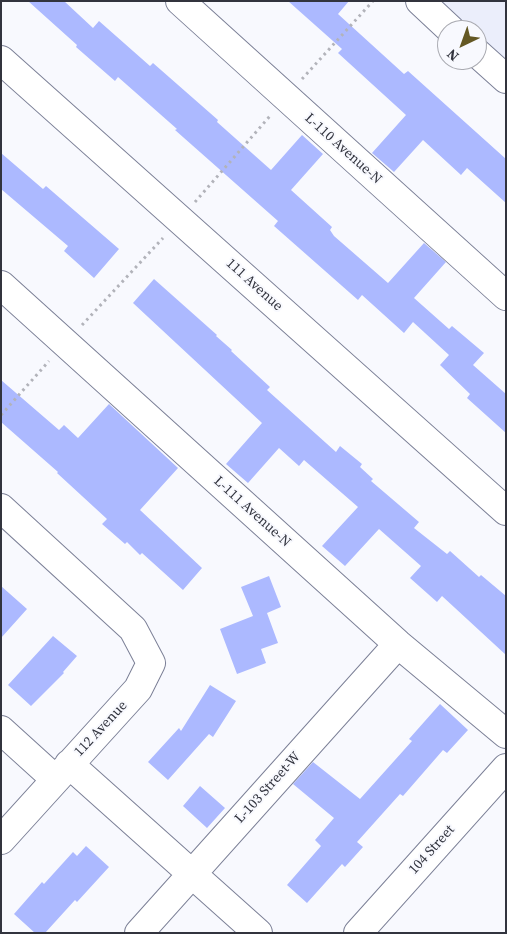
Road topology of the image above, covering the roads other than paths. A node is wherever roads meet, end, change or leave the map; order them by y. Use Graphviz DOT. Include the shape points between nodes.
graph roads {
  1 [pos="180,1"];
  2 [pos="420,1"];
  3 [pos="440,20"];
  4 [pos="1,60"];
  5 [pos="487,62"];
  6 [pos="506,79"];
  7 [pos="1,286"];
  8 [pos="506,296"];
  9 [pos="1,508"];
  10 [pos="506,511"];
  11 [pos="398,644"];
  12 [pos="1,730"];
  13 [pos="506,734"];
  14 [pos="506,768"];
  15 [pos="62,772"];
  16 [pos="1,840"];
  17 [pos="192,873"];
  18 [pos="139,933"];
  19 [pos="258,933"];
  20 [pos="358,933"];
  1 -- 8 [label="street, L-110 Avenue-N"];
  2 -- 3 [label="street"];
  4 -- 10 [label="street, 111 Avenue"];
  5 -- 6 [label="street"];
  7 -- 11 [label="street, L-111 Avenue-N"];
  9 -- 15 [label="street, 112 Avenue" via="133,629 150,663 138,689"];
  11 -- 13 [label="street, L-111 Avenue-N"];
  11 -- 17 [label="street, L-103 Street-W"];
  12 -- 15 [label="street"];
  14 -- 20 [label="street, 104 Street"];
  15 -- 16 [label="street"];
  15 -- 17 [label="street, 112 Avenue"];
  17 -- 18 [label="street, L-103 Street-W"];
  17 -- 19 [label="street, 112 Avenue"];
}
